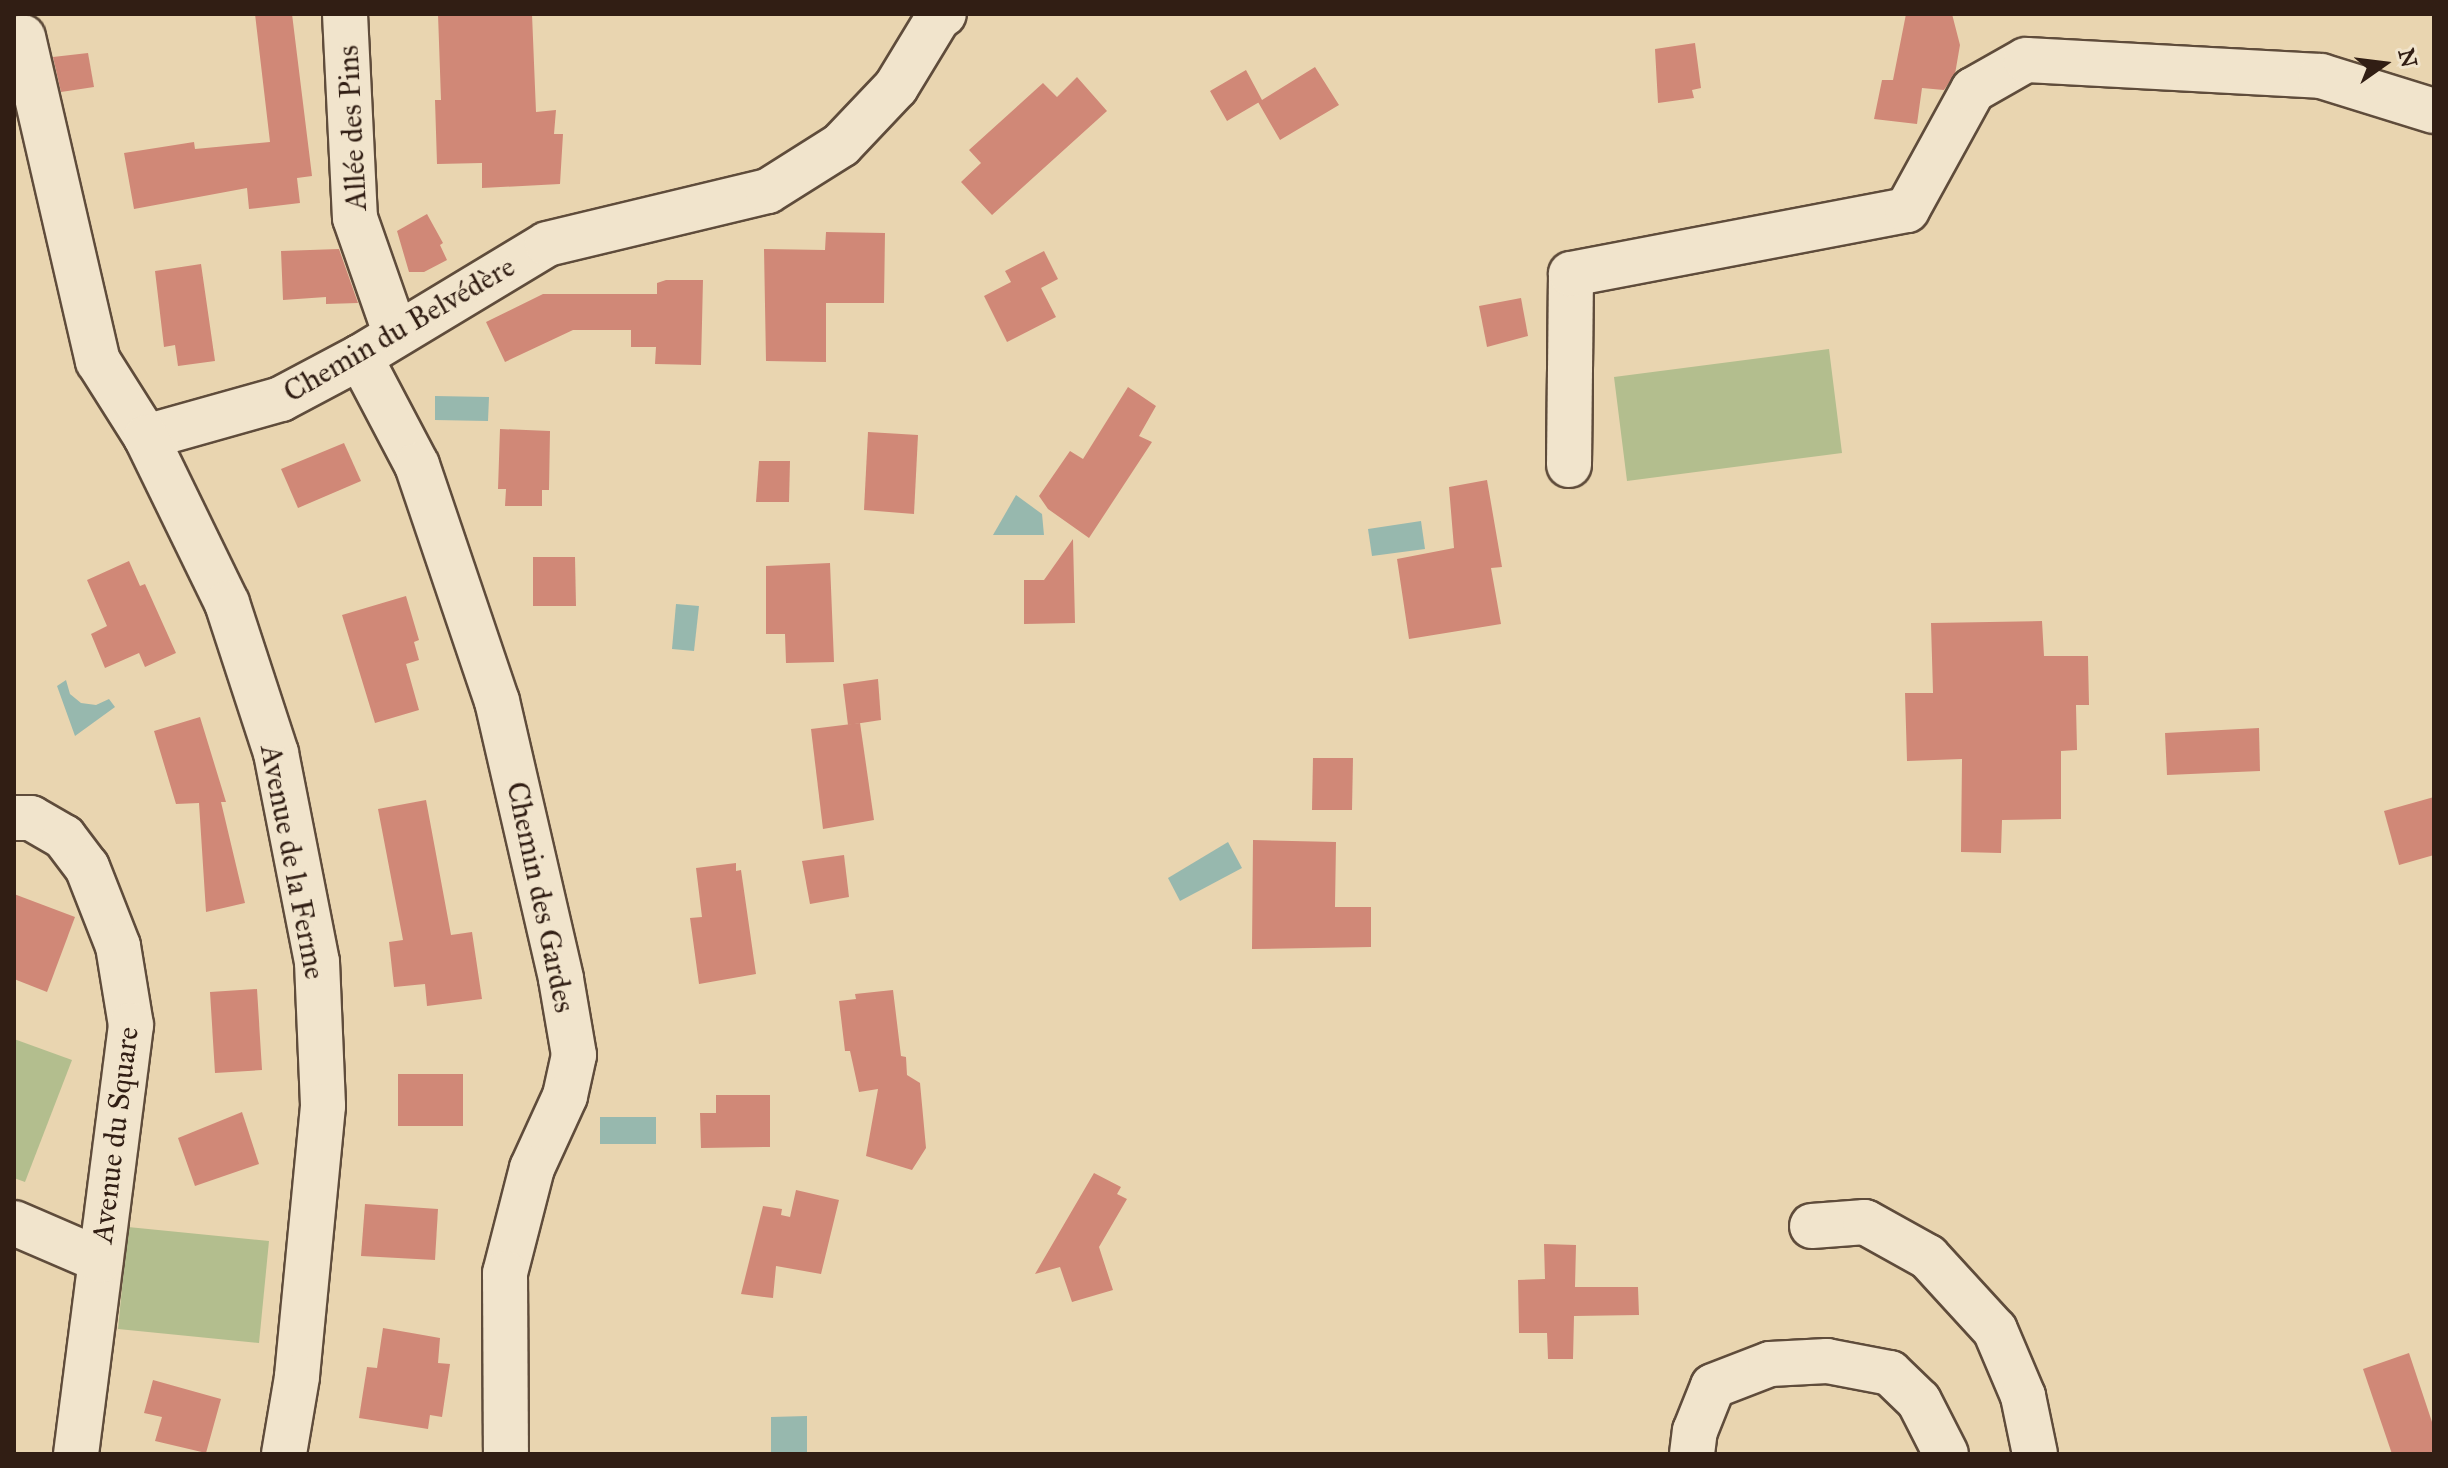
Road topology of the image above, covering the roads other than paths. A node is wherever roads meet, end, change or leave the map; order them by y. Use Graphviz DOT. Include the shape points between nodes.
graph roads {
  1 [pos="345,14"];
  2 [pos="944,14"];
  3 [pos="21,38"];
  4 [pos="2434,111"];
  5 [pos="377,344"];
  6 [pos="146,437"];
  7 [pos="1569,465"];
  8 [pos="20,828"];
  9 [pos="14,1223"];
  10 [pos="1812,1226"];
  11 [pos="100,1260"];
  12 [pos="76,1454"];
  13 [pos="284,1454"];
  14 [pos="506,1454"];
  15 [pos="1692,1454"];
  16 [pos="1946,1454"];
  17 [pos="2035,1454"];
  1 -- 5 [label="street, Allée des Pins" via="355,218"];
  2 -- 5 [label="street, Chemin du Belvédère" via="896,87 841,145 768,191 547,244"];
  3 -- 6 [label="street" via="98,361"];
  4 -- 7 [label="street" via="2321,76 2026,60 1973,90 1907,210 1571,274"];
  5 -- 6 [label="street, Chemin du Belvédère" via="281,399"];
  5 -- 14 [label="street, Chemin des Gardes" via="497,701 574,1055 565,1096 532,1168 505,1273"];
  6 -- 13 [label="street, Avenue de la Ferme" via="227,603 276,753 317,962 323,1106 297,1377"];
  8 -- 11 [label="street, Avenue du Square" via="64,837 87,867 118,946 131,1025"];
  9 -- 11 [label="street"];
  10 -- 17 [label="street" via="1865,1222 1928,1257 1995,1330 2023,1396"];
  11 -- 12 [label="street, Avenue du Square"];
  15 -- 16 [label="street" via="1713,1386 1770,1364 1827,1361 1890,1373 1919,1401"];
}
